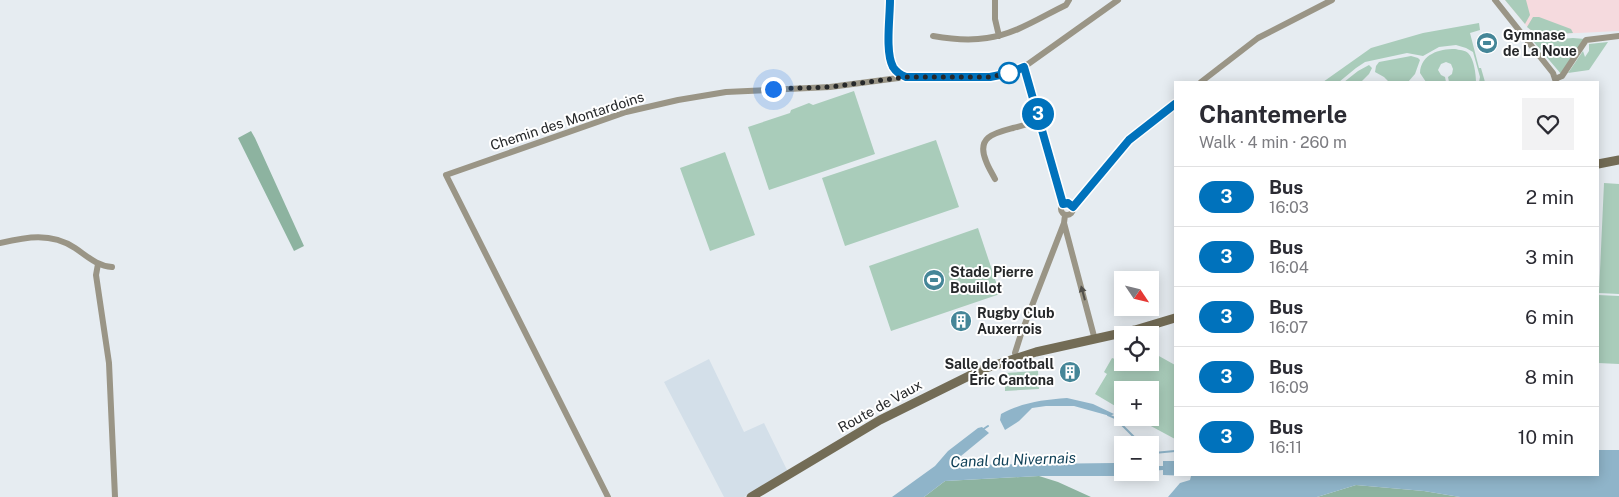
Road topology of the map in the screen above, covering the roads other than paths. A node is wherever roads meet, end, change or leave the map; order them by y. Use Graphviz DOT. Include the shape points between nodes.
graph roads {
  1 [pos="890,0"];
  2 [pos="995,0"];
  3 [pos="1069,0"];
  4 [pos="1118,0"];
  5 [pos="1332,0"];
  6 [pos="1495,0"];
  7 [pos="932,36"];
  8 [pos="999,36"];
  9 [pos="1619,36"];
  10 [pos="1024,67"];
  11 [pos="906,77"];
  12 [pos="1202,81"];
  13 [pos="1556,81"];
  14 [pos="1174,105"];
  15 [pos="1040,120"];
  16 [pos="1619,160"];
  17 [pos="1599,164"];
  18 [pos="996,178"];
  19 [pos="1063,204"];
  20 [pos="1073,207"];
  21 [pos="1065,215"];
  22 [pos="1064,223"];
  23 [pos="0,243"];
  24 [pos="98,264"];
  25 [pos="112,267"];
  26 [pos="1174,318"];
  27 [pos="1095,340"];
  28 [pos="1017,358"];
  29 [pos="115,497"];
  30 [pos="608,497"];
  31 [pos="751,497"];
  1 -- 11 [label="street" via="892,64"];
  2 -- 8 [label="street"];
  3 -- 8 [label="street" via="1066,5"];
  4 -- 10 [label="street, Chemin des Montardoins"];
  5 -- 12 [label="street" via="1258,38"];
  6 -- 13 [label="street"];
  7 -- 8 [label="street" via="953,39"];
  9 -- 13 [label="street" via="1586,40"];
  10 -- 11 [label="street, Chemin des Montardoins" via="990,77"];
  10 -- 15 [label="street"];
  11 -- 30 [label="street, Chemin des Montardoins" via="830,87 726,92 678,100 626,112 446,175"];
  14 -- 20 [label="street" via="1129,140"];
  15 -- 18 [label="street" via="995,132 987,138 984,154"];
  15 -- 19 [label="street"];
  16 -- 17 [label="street"];
  19 -- 20 [label="street"];
  19 -- 21 [label="street" via="1061,210"];
  20 -- 21 [label="street" via="1072,213"];
  21 -- 22 [label="street"];
  27 -- 22 [label="street, one-way"];
  22 -- 28 [label="street" via="1021,334 1015,353"];
  23 -- 24 [label="street" via="34,236 48,237 72,246"];
  24 -- 25 [label="street"];
  24 -- 29 [label="street" via="96,276 109,363"];
  26 -- 27 [label="street, Route de Vaux"];
  27 -- 28 [label="street, Route de Vaux"];
  28 -- 31 [label="street, Route de Vaux" via="974,373 912,403"];
}
